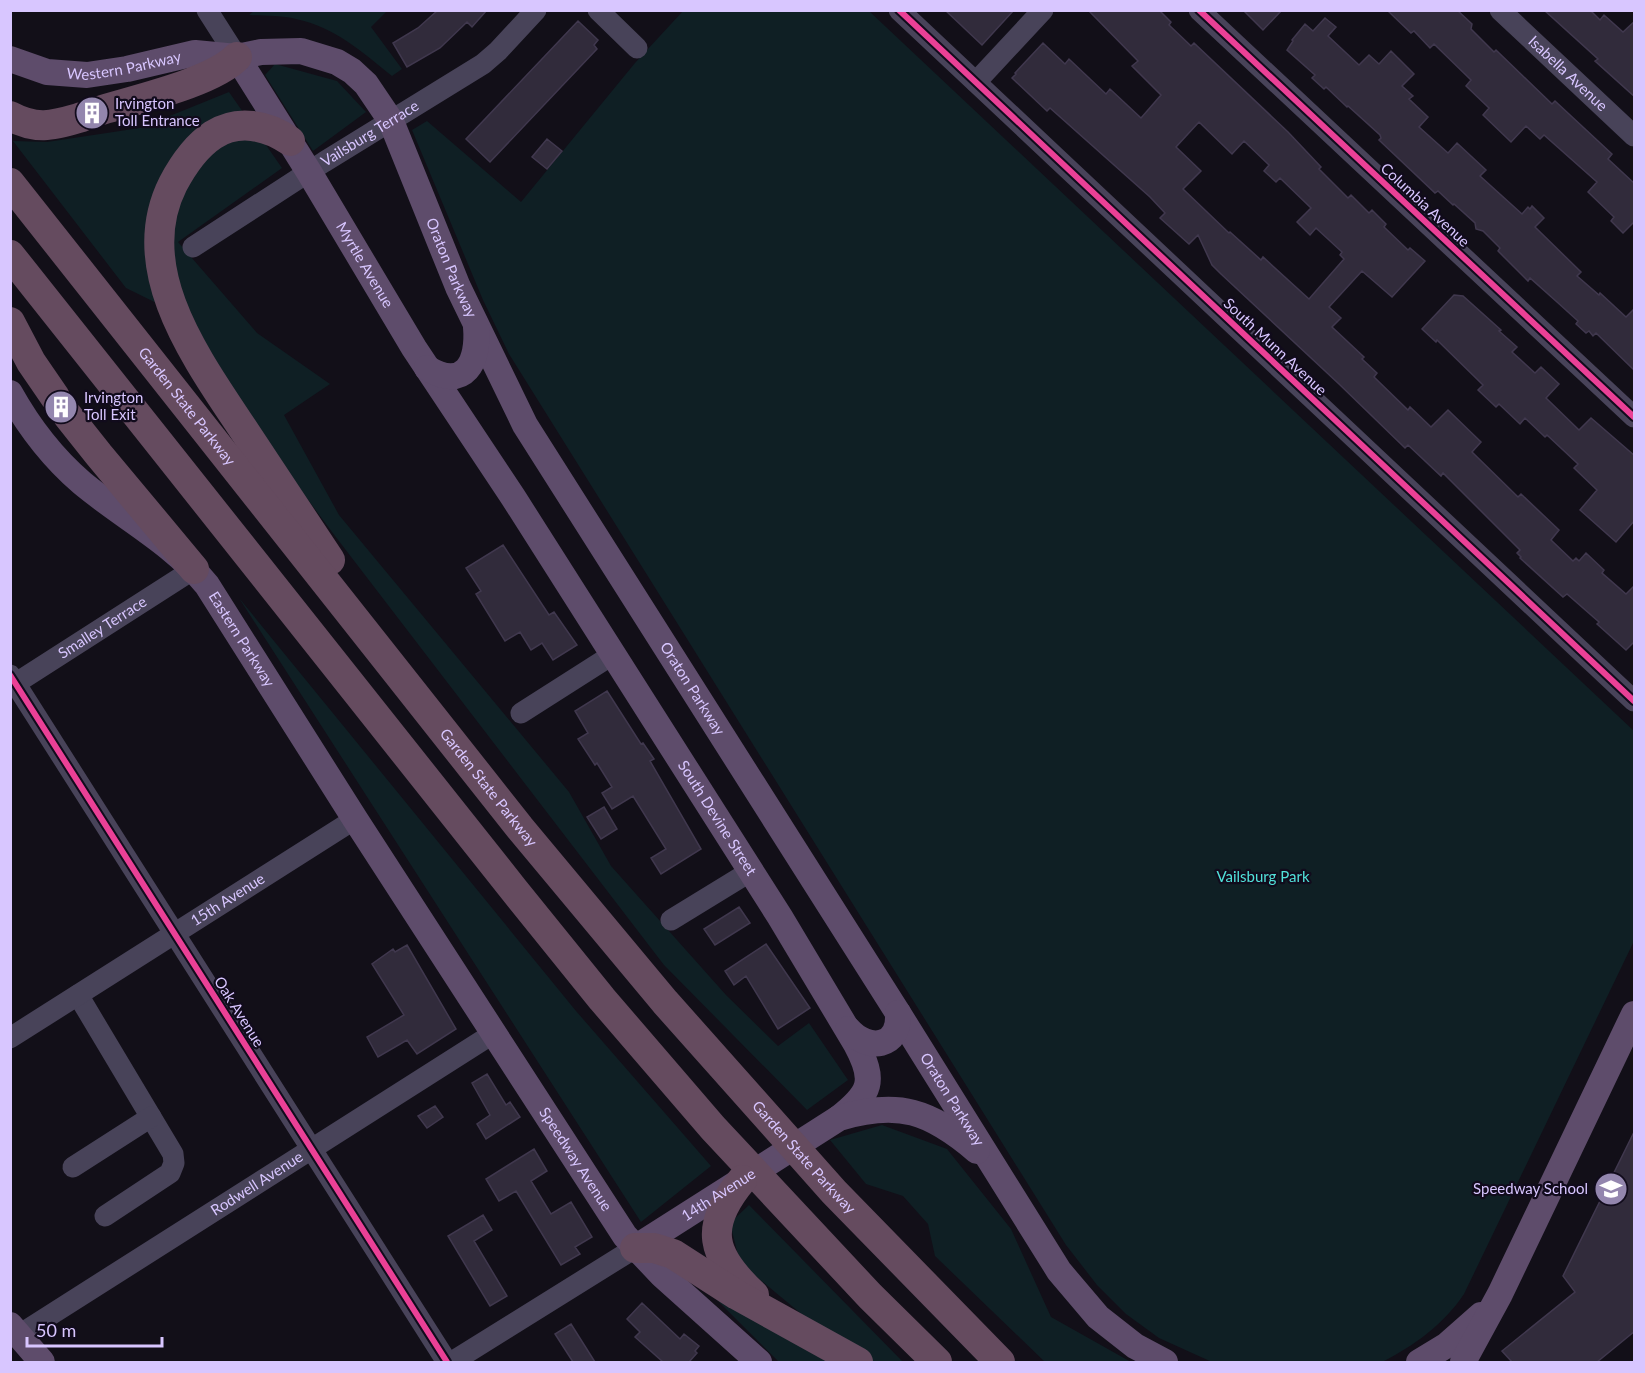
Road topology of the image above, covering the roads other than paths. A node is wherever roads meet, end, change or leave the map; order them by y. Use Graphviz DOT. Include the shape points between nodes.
graph roads {
  1 [pos="207,10"];
  2 [pos="536,10"];
  3 [pos="598,10"];
  4 [pos="899,10"];
  5 [pos="1043,10"];
  6 [pos="1199,10"];
  7 [pos="1500,10"];
  8 [pos="637,48"];
  9 [pos="237,57"];
  10 [pos="10,59"];
  11 [pos="976,82"];
  12 [pos="10,116"];
  13 [pos="391,121"];
  14 [pos="1635,136"];
  15 [pos="290,141"];
  16 [pos="309,172"];
  17 [pos="10,183"];
  18 [pos="193,247"];
  19 [pos="10,255"];
  20 [pos="10,322"];
  21 [pos="476,324"];
  22 [pos="427,368"];
  23 [pos="10,393"];
  24 [pos="1635,417"];
  25 [pos="526,518"];
  26 [pos="194,569"];
  27 [pos="612,655"];
  28 [pos="12,682"];
  29 [pos="1635,701"];
  30 [pos="521,713"];
  31 [pos="439,725"];
  32 [pos="354,819"];
  33 [pos="751,871"];
  34 [pos="671,920"];
  35 [pos="425,927"];
  36 [pos="175,934"];
  37 [pos="78,995"];
  38 [pos="898,1013"];
  39 [pos="1635,1014"];
  40 [pos="848,1029"];
  41 [pos="494,1033"];
  42 [pos="10,1038"];
  43 [pos="151,1117"];
  44 [pos="838,1118"];
  45 [pos="311,1149"];
  46 [pos="992,1166"];
  47 [pos="73,1167"];
  48 [pos="742,1180"];
  49 [pos="105,1216"];
  50 [pos="634,1248"];
  51 [pos="1500,1294"];
  52 [pos="787,1323"];
  53 [pos="15,1330"];
  54 [pos="1135,1346"];
  55 [pos="42,1362"];
  56 [pos="447,1362"];
  57 [pos="453,1362"];
  58 [pos="759,1362"];
  59 [pos="858,1362"];
  60 [pos="937,1362"];
  61 [pos="1000,1362"];
  62 [pos="1158,1362"];
  63 [pos="1165,1362"];
  64 [pos="1419,1362"];
  65 [pos="1463,1362"];
  1 -- 9 [label="street, Myrtle Avenue"];
  2 -- 13 [label="street, Vailsburg Terrace" via="483,64"];
  3 -- 8 [label="street"];
  4 -- 11 [label="street, South Munn Avenue"];
  5 -- 11 [label="street"];
  6 -- 24 [label="street, Columbia Avenue"];
  7 -- 14 [label="street, Isabella Avenue"];
  9 -- 10 [label="main road, Western Parkway" via="195,53 108,73 73,75 47,72"];
  9 -- 12 [label="highway" via="206,77 56,124 38,126"];
  9 -- 13 [label="main road, Oraton Parkway" via="301,51 338,62 366,84"];
  9 -- 15 [label="main road, Myrtle Avenue"];
  11 -- 29 [label="street, South Munn Avenue"];
  13 -- 16 [label="street, Vailsburg Terrace"];
  13 -- 21 [label="main road, Oraton Parkway"];
  15 -- 16 [label="main road, Myrtle Avenue"];
  15 -- 31 [label="highway" via="275,132 245,125 226,129 200,146 178,176 162,216 158,244 164,280 180,324 207,373"];
  16 -- 18 [label="street, Vailsburg Terrace"];
  16 -- 22 [label="main road, Myrtle Avenue"];
  17 -- 31 [label="highway, Garden State Parkway"];
  19 -- 60 [label="highway" via="638,1041 713,1128"];
  20 -- 26 [label="highway" via="31,362 62,406"];
  21 -- 22 [label="main road" via="476,354 464,373 449,377"];
  21 -- 38 [label="main road, Oraton Parkway" via="525,425"];
  22 -- 25 [label="main road, Myrtle Avenue"];
  23 -- 26 [label="main road, Eastern Parkway" via="43,442 68,470"];
  25 -- 27 [label="main road, South Devine Street"];
  26 -- 28 [label="street, Smalley Terrace"];
  26 -- 32 [label="main road, Eastern Parkway"];
  27 -- 30 [label="street"];
  27 -- 33 [label="main road, South Devine Street"];
  28 -- 36 [label="street, Oak Avenue"];
  31 -- 61 [label="highway, Garden State Parkway" via="627,957 753,1103"];
  32 -- 35 [label="main road, Eastern Parkway"];
  32 -- 36 [label="street, 15th Avenue"];
  33 -- 34 [label="street"];
  33 -- 40 [label="main road, South Devine Street"];
  35 -- 41 [label="main road, Speedway Avenue"];
  36 -- 37 [label="street, 15th Avenue"];
  36 -- 45 [label="street, Oak Avenue"];
  37 -- 42 [label="street, 15th Avenue"];
  37 -- 43 [label="street"];
  38 -- 40 [label="main road" via="892,1036 880,1043 860,1040"];
  38 -- 46 [label="main road, Oraton Parkway"];
  39 -- 51 [label="main road"];
  40 -- 44 [label="main road, South Devine Street" via="870,1080 859,1101"];
  41 -- 45 [label="street, Rodwell Avenue"];
  41 -- 50 [label="main road, Speedway Avenue"];
  43 -- 47 [label="street"];
  43 -- 49 [label="street" via="173,1154 170,1173"];
  44 -- 46 [label="main road, 14th Avenue" via="881,1109 918,1114 952,1131"];
  44 -- 48 [label="main road, 14th Avenue"];
  45 -- 53 [label="street, Rodwell Avenue"];
  45 -- 56 [label="street, Oak Avenue"];
  46 -- 54 [label="main road, Oraton Parkway" via="1070,1286 1098,1317"];
  48 -- 50 [label="main road, 14th Avenue"];
  48 -- 52 [label="highway" via="721,1211 716,1229 720,1250 737,1278"];
  50 -- 52 [label="highway" via="654,1248 673,1254"];
  50 -- 57 [label="street, 14th Avenue"];
  50 -- 58 [label="main road, Speedway Avenue"];
  51 -- 64 [label="main road" via="1459,1336"];
  51 -- 65 [label="main road"];
  52 -- 59 [label="highway"];
  53 -- 55 [label="main road"];
  54 -- 62 [label="main road"];
  54 -- 63 [label="main road, Oraton Parkway"];
}
